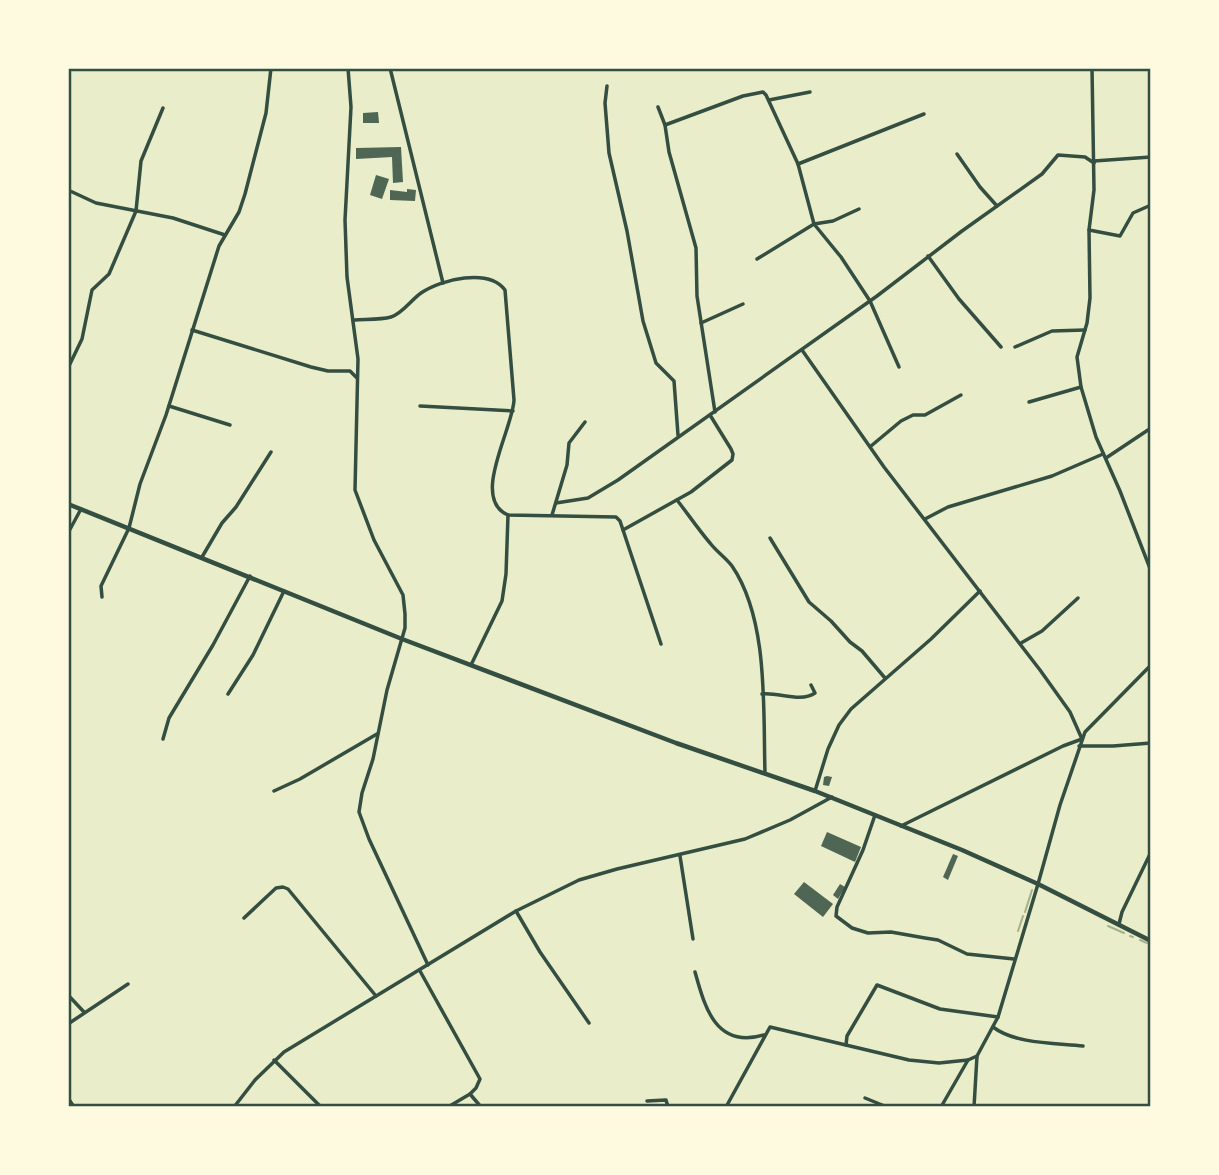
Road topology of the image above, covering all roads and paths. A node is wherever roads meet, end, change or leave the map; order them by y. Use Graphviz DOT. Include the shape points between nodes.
graph roads {
  1 [pos="271,68"];
  2 [pos="348,68"];
  3 [pos="390,68"];
  4 [pos="1092,68"];
  5 [pos="607,86"];
  6 [pos="810,92"];
  7 [pos="769,100"];
  8 [pos="659,107"];
  9 [pos="163,108"];
  10 [pos="924,114"];
  11 [pos="665,125"];
  12 [pos="957,154"];
  13 [pos="1151,156"];
  14 [pos="1094,162"];
  15 [pos="798,164"];
  16 [pos="68,190"];
  17 [pos="1151,205"];
  18 [pos="998,206"];
  19 [pos="859,209"];
  20 [pos="136,211"];
  21 [pos="814,224"];
  22 [pos="1089,230"];
  23 [pos="225,235"];
  24 [pos="928,256"];
  25 [pos="757,259"];
  26 [pos="443,284"];
  27 [pos="870,301"];
  28 [pos="743,304"];
  29 [pos="353,320"];
  30 [pos="701,323"];
  31 [pos="192,330"];
  32 [pos="1084,330"];
  33 [pos="1001,347"];
  34 [pos="1015,347"];
  35 [pos="802,350"];
  36 [pos="899,367"];
  37 [pos="68,368"];
  38 [pos="358,378"];
  39 [pos="1081,387"];
  40 [pos="961,395"];
  41 [pos="1029,402"];
  42 [pos="169,406"];
  43 [pos="420,407"];
  44 [pos="513,411"];
  45 [pos="715,411"];
  46 [pos="710,415"];
  47 [pos="585,422"];
  48 [pos="230,425"];
  49 [pos="1151,428"];
  50 [pos="678,435"];
  51 [pos="871,446"];
  52 [pos="271,452"];
  53 [pos="1105,456"];
  54 [pos="677,500"];
  55 [pos="68,503"];
  56 [pos="556,503"];
  57 [pos="81,509"];
  58 [pos="508,515"];
  59 [pos="552,515"];
  60 [pos="925,519"];
  61 [pos="129,528"];
  62 [pos="623,530"];
  63 [pos="68,533"];
  64 [pos="770,538"];
  65 [pos="202,557"];
  66 [pos="1151,570"];
  67 [pos="250,576"];
  68 [pos="284,590"];
  69 [pos="980,591"];
  70 [pos="102,597"];
  71 [pos="1078,598"];
  72 [pos="402,639"];
  73 [pos="1021,643"];
  74 [pos="661,644"];
  75 [pos="471,665"];
  76 [pos="1151,665"];
  77 [pos="886,678"];
  78 [pos="811,685"];
  79 [pos="228,694"];
  80 [pos="762,694"];
  81 [pos="377,734"];
  82 [pos="163,739"];
  83 [pos="1082,739"];
  84 [pos="1151,743"];
  85 [pos="1079,746"];
  86 [pos="765,774"];
  87 [pos="815,790"];
  88 [pos="274,792"];
  89 [pos="832,797"];
  90 [pos="876,815"];
  91 [pos="901,826"];
  92 [pos="1151,852"];
  93 [pos="680,856"];
  94 [pos="1038,884"];
  95 [pos="516,911"];
  96 [pos="244,918"];
  97 [pos="1119,924"];
  98 [pos="693,939"];
  99 [pos="1151,941"];
  100 [pos="1014,959"];
  101 [pos="428,965"];
  102 [pos="420,971"];
  103 [pos="695,972"];
  104 [pos="128,984"];
  105 [pos="68,995"];
  106 [pos="376,996"];
  107 [pos="84,1012"];
  108 [pos="998,1017"];
  109 [pos="589,1023"];
  110 [pos="68,1024"];
  111 [pos="993,1027"];
  112 [pos="766,1034"];
  113 [pos="846,1045"];
  114 [pos="1083,1046"];
  115 [pos="976,1056"];
  116 [pos="274,1060"];
  117 [pos="968,1060"];
  118 [pos="470,1094"];
  119 [pos="68,1098"];
  120 [pos="864,1098"];
  121 [pos="647,1101"];
  122 [pos="74,1107"];
  123 [pos="234,1107"];
  124 [pos="321,1107"];
  125 [pos="448,1107"];
  126 [pos="481,1107"];
  127 [pos="668,1107"];
  128 [pos="726,1107"];
  129 [pos="887,1107"];
  130 [pos="941,1107"];
  131 [pos="974,1107"];
  1 -- 23 [label="street" via="266,113 245,194"];
  2 -- 29 [label="street" via="351,107 345,220"];
  3 -- 26 [label="street"];
  4 -- 14 [label="street"];
  5 -- 50 [label="street" via="610,153 643,321 656,363 674,381"];
  6 -- 7 [label="street"];
  7 -- 11 [label="street" via="763,92 743,96"];
  7 -- 15 [label="street"];
  8 -- 11 [label="street"];
  9 -- 20 [label="street" via="141,161"];
  10 -- 15 [label="street"];
  11 -- 30 [label="street" via="668,152 696,248"];
  12 -- 18 [label="street"];
  13 -- 14 [label="street"];
  14 -- 18 [label="street" via="1085,156 1058,155 1042,174"];
  14 -- 22 [label="street"];
  15 -- 21 [label="street"];
  16 -- 20 [label="street" via="96,203"];
  17 -- 22 [label="street" via="1133,213 1120,236"];
  18 -- 24 [label="street"];
  19 -- 21 [label="street"];
  20 -- 23 [label="street"];
  20 -- 37 [label="street" via="109,274 92,290 82,339"];
  21 -- 25 [label="street"];
  21 -- 27 [label="street"];
  22 -- 32 [label="street" via="1090,298"];
  23 -- 31 [label="street"];
  24 -- 27 [label="street"];
  24 -- 33 [label="street"];
  26 -- 29 [label="street" via="423,291 392,316"];
  26 -- 44 [label="street" via="482,277 500,283 505,290"];
  27 -- 35 [label="street"];
  27 -- 36 [label="street"];
  28 -- 30 [label="street"];
  29 -- 38 [label="street"];
  30 -- 45 [label="street"];
  31 -- 38 [label="street" via="311,367 351,372"];
  31 -- 42 [label="street"];
  32 -- 34 [label="street" via="1052,331"];
  32 -- 39 [label="street" via="1077,357"];
  35 -- 45 [label="street"];
  35 -- 51 [label="street"];
  38 -- 72 [label="street" via="355,489 374,540 403,595"];
  39 -- 41 [label="street"];
  39 -- 53 [label="street"];
  40 -- 51 [label="street" via="925,415 901,421"];
  42 -- 48 [label="street"];
  42 -- 61 [label="street"];
  43 -- 44 [label="street"];
  44 -- 58 [label="street" via="497,458 492,491 493,504"];
  45 -- 46 [label="street"];
  46 -- 50 [label="street"];
  46 -- 54 [label="street" via="731,449 732,460"];
  47 -- 56 [label="street" via="569,443"];
  49 -- 53 [label="street"];
  50 -- 56 [label="street" via="588,498"];
  51 -- 60 [label="street"];
  52 -- 65 [label="street"];
  53 -- 60 [label="street" via="948,507"];
  53 -- 66 [label="street"];
  54 -- 62 [label="street"];
  54 -- 80 [label="street" via="732,566 748,598 757,633"];
  55 -- 57 [label="main road"];
  56 -- 59 [label="street"];
  57 -- 61 [label="main road"];
  57 -- 63 [label="street"];
  58 -- 59 [label="street"];
  58 -- 75 [label="street" via="502,601"];
  59 -- 62 [label="street" via="610,516 620,521"];
  60 -- 69 [label="street"];
  61 -- 65 [label="main road"];
  61 -- 70 [label="street" via="102,586"];
  62 -- 74 [label="street"];
  64 -- 77 [label="street" via="809,602"];
  65 -- 67 [label="main road"];
  67 -- 68 [label="main road"];
  67 -- 82 [label="street" via="169,718"];
  68 -- 72 [label="main road"];
  68 -- 79 [label="street"];
  69 -- 73 [label="street"];
  69 -- 77 [label="street"];
  71 -- 73 [label="street" via="1042,631"];
  72 -- 75 [label="main road"];
  72 -- 81 [label="street"];
  73 -- 83 [label="street" via="1070,712"];
  75 -- 86 [label="main road"];
  76 -- 83 [label="street" via="1096,718"];
  77 -- 87 [label="street" via="839,724"];
  78 -- 80 [label="street" via="815,693 806,698"];
  80 -- 86 [label="street"];
  81 -- 88 [label="street"];
  81 -- 101 [label="street" via="360,819"];
  83 -- 85 [label="street"];
  83 -- 91 [label="street"];
  84 -- 85 [label="street"];
  85 -- 94 [label="street"];
  86 -- 87 [label="main road"];
  87 -- 89 [label="main road"];
  89 -- 90 [label="main road"];
  89 -- 93 [label="street" via="745,839"];
  90 -- 91 [label="main road"];
  90 -- 100 [label="street" via="836,916 868,933 925,937 967,954"];
  91 -- 94 [label="main road"];
  92 -- 97 [label="street"];
  93 -- 95 [label="street" via="579,880"];
  93 -- 98 [label="street"];
  94 -- 97 [label="main road"];
  94 -- 100 [label="street"];
  95 -- 101 [label="street"];
  95 -- 109 [label="street"];
  96 -- 106 [label="street" via="276,888 288,889"];
  97 -- 99 [label="main road"];
  100 -- 108 [label="street"];
  101 -- 102 [label="street"];
  102 -- 106 [label="street"];
  102 -- 118 [label="street" via="480,1079"];
  103 -- 112 [label="street" via="710,1017 719,1029 750,1038"];
  104 -- 107 [label="street"];
  105 -- 107 [label="street"];
  106 -- 116 [label="street"];
  107 -- 110 [label="street"];
  108 -- 111 [label="street"];
  108 -- 113 [label="street" via="940,1009 877,985"];
  111 -- 114 [label="street" via="1002,1034"];
  111 -- 115 [label="street"];
  112 -- 113 [label="street" via="776,1027"];
  112 -- 128 [label="street"];
  113 -- 117 [label="street" via="909,1060"];
  115 -- 117 [label="street"];
  115 -- 131 [label="street"];
  116 -- 123 [label="street"];
  116 -- 124 [label="street"];
  117 -- 130 [label="street"];
  118 -- 125 [label="street"];
  118 -- 126 [label="street"];
  119 -- 122 [label="street"];
  120 -- 129 [label="street"];
  121 -- 127 [label="street" via="663,1099"];
}
